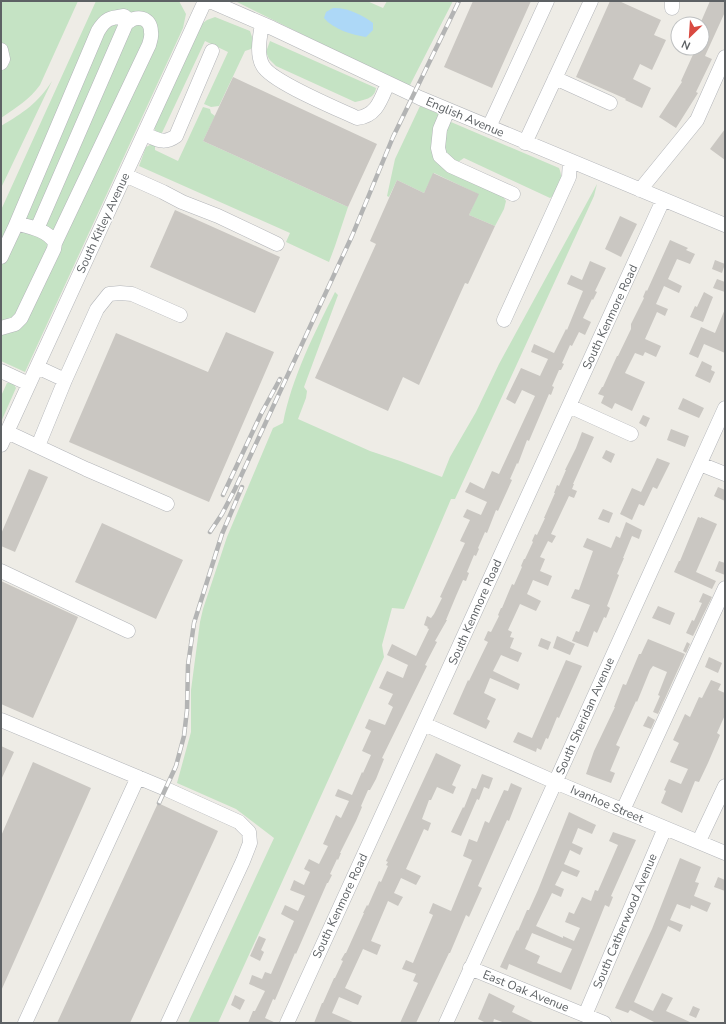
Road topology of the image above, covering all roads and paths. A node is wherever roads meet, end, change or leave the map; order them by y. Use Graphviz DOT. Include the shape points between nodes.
graph roads {
  1 [pos="204,1"];
  2 [pos="210,1"];
  3 [pos="547,1"];
  4 [pos="591,1"];
  5 [pos="130,21"];
  6 [pos="262,24"];
  7 [pos="1,50"];
  8 [pos="212,50"];
  9 [pos="725,57"];
  10 [pos="1,63"];
  11 [pos="556,78"];
  12 [pos="388,83"];
  13 [pos="610,102"];
  14 [pos="448,110"];
  15 [pos="489,127"];
  16 [pos="144,134"];
  17 [pos="525,142"];
  18 [pos="570,161"];
  19 [pos="125,175"];
  20 [pos="640,190"];
  21 [pos="513,194"];
  22 [pos="663,200"];
  23 [pos="725,225"];
  24 [pos="15,227"];
  25 [pos="37,229"];
  26 [pos="55,243"];
  27 [pos="277,244"];
  28 [pos="1,257"];
  29 [pos="180,315"];
  30 [pos="504,320"];
  31 [pos="1,328"];
  32 [pos="37,367"];
  33 [pos="1,371"];
  34 [pos="65,380"];
  35 [pos="29,384"];
  36 [pos="569,406"];
  37 [pos="725,408"];
  38 [pos="7,432"];
  39 [pos="631,434"];
  40 [pos="1,445"];
  41 [pos="38,446"];
  42 [pos="700,464"];
  43 [pos="725,474"];
  44 [pos="167,504"];
  45 [pos="1,572"];
  46 [pos="725,588"];
  47 [pos="128,631"];
  48 [pos="1,720"];
  49 [pos="424,724"];
  50 [pos="138,777"];
  51 [pos="555,782"];
  52 [pos="725,786"];
  53 [pos="623,810"];
  54 [pos="665,828"];
  55 [pos="699,842"];
  56 [pos="725,853"];
  57 [pos="470,968"];
  58 [pos="585,1015"];
  59 [pos="25,1023"];
  60 [pos="168,1023"];
  61 [pos="287,1023"];
  62 [pos="446,1023"];
  63 [pos="604,1023"];
  1 -- 16 [label="street, South Kitley Avenue"];
  2 -- 6 [label="street, English Avenue"];
  3 -- 15 [label="street"];
  4 -- 11 [label="street"];
  5 -- 24 [label="street" via="124,16 110,18 101,25"];
  5 -- 25 [label="street" via="126,24"];
  5 -- 26 [label="street" via="140,18 150,26 149,45"];
  6 -- 12 [label="street, English Avenue"];
  6 -- 12 [label="street" via="259,40 260,57 267,72 293,88 357,118 372,113"];
  7 -- 10 [label="street"];
  8 -- 16 [label="street" via="176,136 169,141 161,141"];
  9 -- 20 [label="street" via="697,120"];
  11 -- 13 [label="street"];
  11 -- 17 [label="street"];
  12 -- 14 [label="street, English Avenue"];
  14 -- 15 [label="street, English Avenue"];
  14 -- 21 [label="street" via="440,129 440,156 451,166"];
  15 -- 17 [label="street, English Avenue"];
  16 -- 19 [label="street, South Kitley Avenue"];
  17 -- 18 [label="street, English Avenue"];
  18 -- 20 [label="street, English Avenue"];
  18 -- 30 [label="street" via="569,177"];
  19 -- 27 [label="street"];
  19 -- 32 [label="street, South Kitley Avenue"];
  20 -- 22 [label="street, English Avenue"];
  22 -- 23 [label="street, English Avenue"];
  22 -- 36 [label="street, South Kenmore Road"];
  24 -- 25 [label="street" via="19,224"];
  24 -- 28 [label="street"];
  25 -- 26 [label="street" via="52,237"];
  26 -- 31 [label="street" via="21,318 15,324"];
  29 -- 34 [label="street" via="132,294 109,294 97,309"];
  32 -- 34 [label="street"];
  32 -- 35 [label="street, South Kitley Avenue"];
  33 -- 35 [label="street"];
  34 -- 41 [label="street"];
  35 -- 38 [label="street, South Kitley Avenue"];
  36 -- 39 [label="street"];
  36 -- 49 [label="street, South Kenmore Road"];
  37 -- 42 [label="street, South Sheridan Avenue"];
  38 -- 40 [label="street, South Kitley Avenue"];
  38 -- 41 [label="street"];
  41 -- 44 [label="street"];
  42 -- 43 [label="street"];
  42 -- 51 [label="street, South Sheridan Avenue"];
  45 -- 47 [label="street"];
  46 -- 53 [label="street"];
  48 -- 50 [label="street"];
  49 -- 51 [label="street, Ivanhoe Street"];
  49 -- 61 [label="street, South Kenmore Road"];
  50 -- 59 [label="street"];
  50 -- 60 [label="street" via="239,822 249,832 250,844"];
  51 -- 53 [label="street, Ivanhoe Street"];
  51 -- 57 [label="street, South Sheridan Avenue"];
  52 -- 55 [label="street"];
  53 -- 54 [label="street, Ivanhoe Street"];
  54 -- 55 [label="street, Ivanhoe Street"];
  54 -- 58 [label="street, South Catherwood Avenue"];
  55 -- 56 [label="street, Ivanhoe Street"];
  57 -- 58 [label="street, East Oak Avenue"];
  57 -- 62 [label="street, South Sheridan Avenue"];
  58 -- 63 [label="street, East Oak Avenue"];
}
